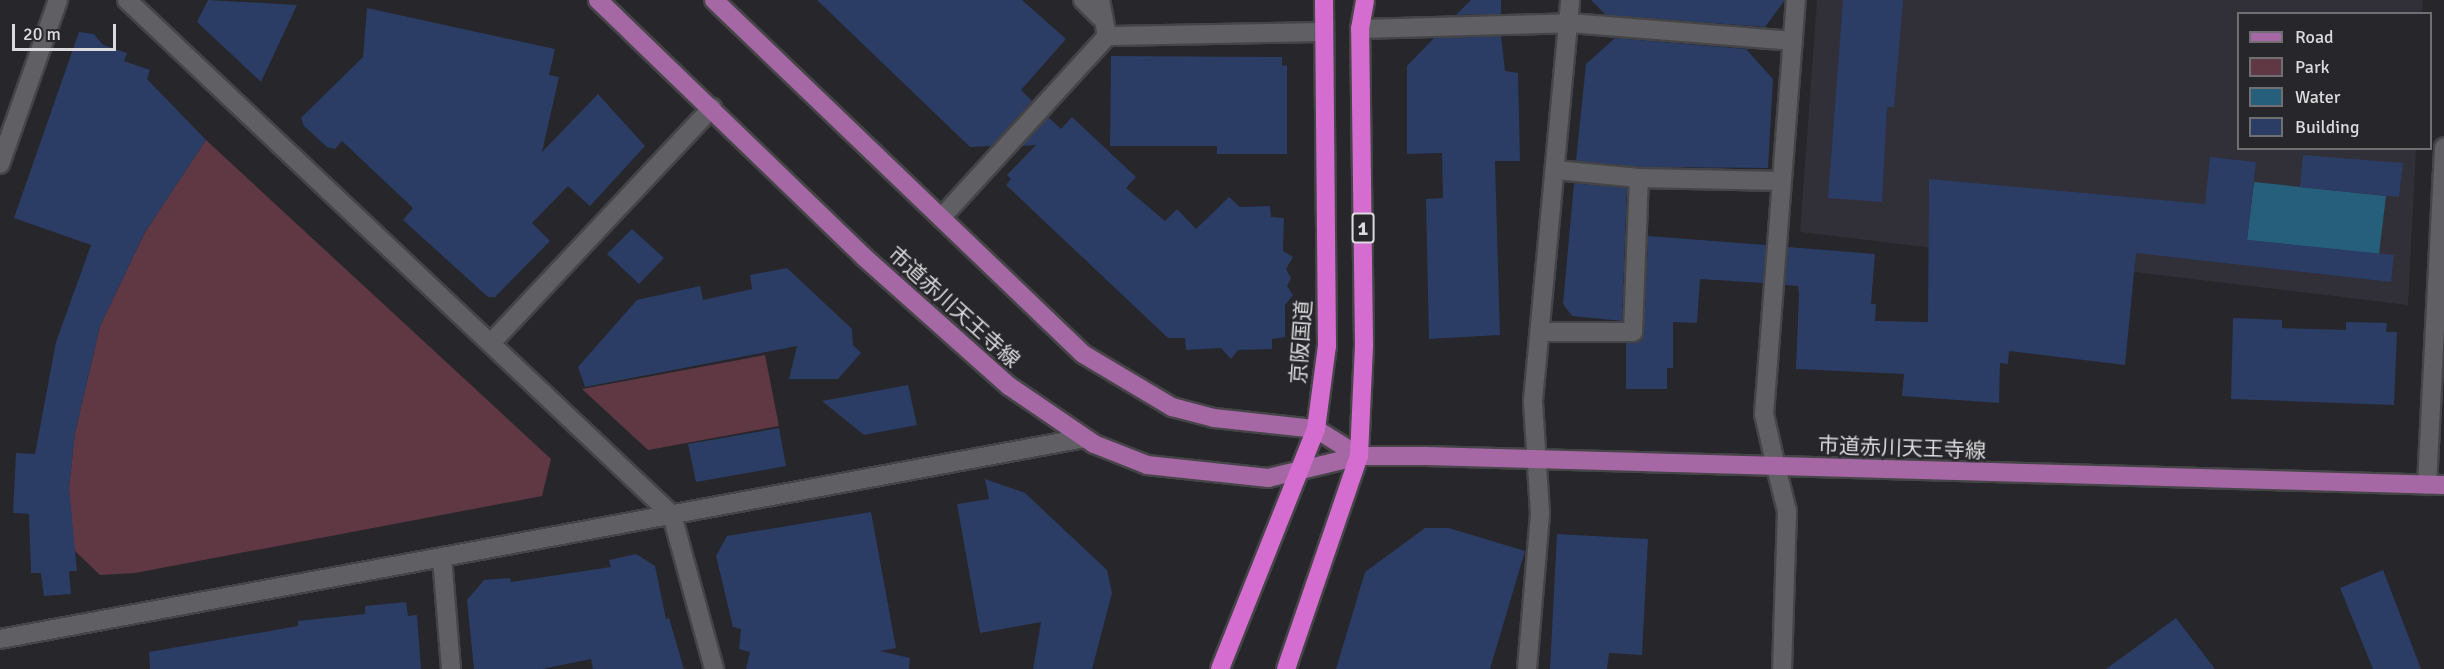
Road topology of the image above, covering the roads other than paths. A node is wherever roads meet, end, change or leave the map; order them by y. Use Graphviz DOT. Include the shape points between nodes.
graph roads {
  1 [pos="58,0"];
  2 [pos="127,0"];
  3 [pos="598,0"];
  4 [pos="714,0"];
  5 [pos="1083,0"];
  6 [pos="1324,0"];
  7 [pos="1365,0"];
  8 [pos="1570,0"];
  9 [pos="1796,0"];
  10 [pos="1100,8"];
  11 [pos="1570,23"];
  12 [pos="1360,29"];
  13 [pos="1324,32"];
  14 [pos="1107,36"];
  15 [pos="1793,41"];
  16 [pos="712,108"];
  17 [pos="2444,147"];
  18 [pos="0,164"];
  19 [pos="1556,170"];
  20 [pos="1639,178"];
  21 [pos="1782,180"];
  22 [pos="941,218"];
  23 [pos="1540,332"];
  24 [pos="491,344"];
  25 [pos="1316,429"];
  26 [pos="1084,438"];
  27 [pos="1359,456"];
  28 [pos="1535,459"];
  29 [pos="1776,467"];
  30 [pos="1302,470"];
  31 [pos="2436,485"];
  32 [pos="672,515"];
  33 [pos="442,557"];
  34 [pos="0,639"];
  35 [pos="451,669"];
  36 [pos="714,669"];
  37 [pos="1220,669"];
  38 [pos="1286,669"];
  39 [pos="1527,669"];
  40 [pos="1782,669"];
  1 -- 18 [label="street"];
  2 -- 24 [label="street"];
  3 -- 16 [label="main road, 市道赤川天王寺線"];
  4 -- 22 [label="main road"];
  5 -- 10 [label="street"];
  6 -- 13 [label="highway, 京阪国道 / 1"];
  7 -- 12 [label="highway, 1"];
  8 -- 11 [label="street"];
  9 -- 15 [label="street"];
  10 -- 14 [label="street"];
  11 -- 12 [label="street"];
  11 -- 15 [label="street"];
  11 -- 19 [label="street"];
  12 -- 27 [label="highway, 1" via="1364,345"];
  13 -- 14 [label="street"];
  13 -- 25 [label="highway, 京阪国道 / 1" via="1327,345"];
  14 -- 22 [label="street"];
  15 -- 21 [label="street"];
  16 -- 24 [label="street"];
  16 -- 26 [label="main road, 市道赤川天王寺線" via="864,257 1000,379"];
  17 -- 31 [label="street"];
  19 -- 20 [label="street"];
  19 -- 23 [label="street"];
  20 -- 21 [label="street"];
  20 -- 23 [label="street" via="1633,332"];
  21 -- 29 [label="street" via="1764,414"];
  22 -- 25 [label="main road" via="1083,354 1125,383 1172,407 1214,418"];
  23 -- 28 [label="street" via="1533,401"];
  24 -- 32 [label="street"];
  25 -- 27 [label="main road"];
  25 -- 30 [label="highway, 京阪国道 / 1"];
  26 -- 30 [label="main road, 市道赤川天王寺線" via="1147,465 1194,472 1268,478"];
  26 -- 32 [label="street"];
  27 -- 28 [label="main road, 市道赤川天王寺線"];
  27 -- 30 [label="main road, 市道赤川天王寺線"];
  27 -- 38 [label="highway, 1"];
  28 -- 29 [label="main road, 市道赤川天王寺線"];
  28 -- 39 [label="street" via="1540,513"];
  29 -- 31 [label="main road, 市道赤川天王寺線"];
  29 -- 40 [label="street" via="1787,512"];
  30 -- 37 [label="highway, 京阪国道 / 1"];
  32 -- 33 [label="street"];
  32 -- 36 [label="street"];
  33 -- 34 [label="street"];
  33 -- 35 [label="street"];
}
